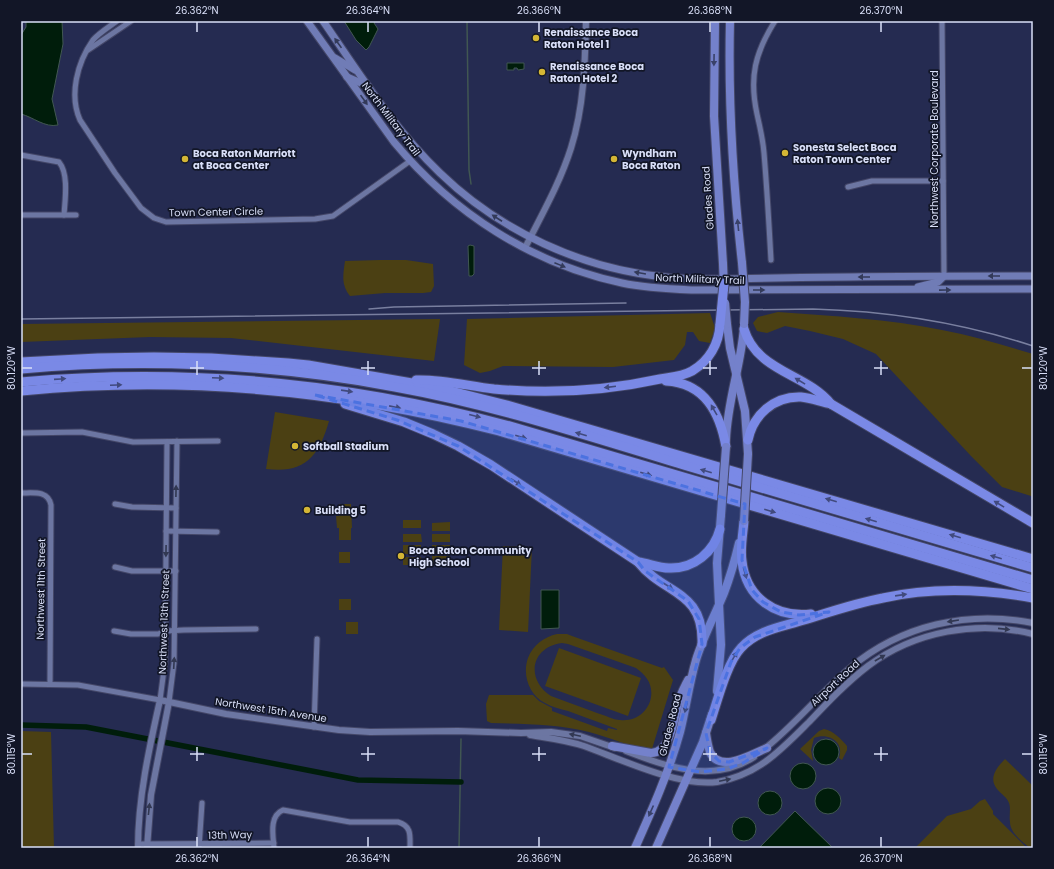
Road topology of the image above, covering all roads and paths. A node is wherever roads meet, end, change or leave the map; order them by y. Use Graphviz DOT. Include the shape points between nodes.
graph roads {
  1 [pos="117,21"];
  2 [pos="132,21"];
  3 [pos="307,21"];
  4 [pos="323,21"];
  5 [pos="586,21"];
  6 [pos="715,21"];
  7 [pos="730,21"];
  8 [pos="775,21"];
  9 [pos="942,21"];
  10 [pos="88,50"];
  11 [pos="333,57"];
  12 [pos="359,72"];
  13 [pos="347,77"];
  14 [pos="369,86"];
  15 [pos="21,155"];
  16 [pos="410,161"];
  17 [pos="943,181"];
  18 [pos="848,187"];
  19 [pos="21,215"];
  20 [pos="64,215"];
  21 [pos="76,215"];
  22 [pos="530,238"];
  23 [pos="525,248"];
  24 [pos="771,260"];
  25 [pos="944,276"];
  26 [pos="1033,276"];
  27 [pos="724,284"];
  28 [pos="1033,289"];
  29 [pos="902,290"];
  30 [pos="724,324"];
  31 [pos="744,326"];
  32 [pos="21,362"];
  33 [pos="21,369"];
  34 [pos="736,374"];
  35 [pos="395,380"];
  36 [pos="21,382"];
  37 [pos="649,382"];
  38 [pos="21,391"];
  39 [pos="315,395"];
  40 [pos="831,404"];
  41 [pos="21,433"];
  42 [pos="748,440"];
  43 [pos="177,441"];
  44 [pos="218,441"];
  45 [pos="167,442"];
  46 [pos="726,447"];
  47 [pos="21,493"];
  48 [pos="115,504"];
  49 [pos="167,508"];
  50 [pos="176,508"];
  51 [pos="744,521"];
  52 [pos="1033,524"];
  53 [pos="720,528"];
  54 [pos="166,531"];
  55 [pos="176,531"];
  56 [pos="217,532"];
  57 [pos="1033,559"];
  58 [pos="638,562"];
  59 [pos="115,567"];
  60 [pos="1033,568"];
  61 [pos="166,571"];
  62 [pos="176,571"];
  63 [pos="1033,580"];
  64 [pos="1033,589"];
  65 [pos="1033,598"];
  66 [pos="718,606"];
  67 [pos="829,612"];
  68 [pos="1033,624"];
  69 [pos="256,629"];
  70 [pos="175,630"];
  71 [pos="114,631"];
  72 [pos="166,631"];
  73 [pos="1033,634"];
  74 [pos="316,639"];
  75 [pos="702,644"];
  76 [pos="694,669"];
  77 [pos="21,684"];
  78 [pos="50,684"];
  79 [pos="160,700"];
  80 [pos="169,702"];
  81 [pos="711,720"];
  82 [pos="314,727"];
  83 [pos="521,733"];
  84 [pos="706,734"];
  85 [pos="612,746"];
  86 [pos="767,748"];
  87 [pos="669,766"];
  88 [pos="690,771"];
  89 [pos="666,775"];
  90 [pos="686,780"];
  91 [pos="202,803"];
  92 [pos="138,846"];
  93 [pos="147,846"];
  94 [pos="199,846"];
  95 [pos="274,846"];
  96 [pos="410,848"];
  97 [pos="635,848"];
  98 [pos="656,848"];
  1 -- 10 [label="street, Town Center Circle" via="93,40"];
  2 -- 10 [label="street"];
  3 -- 11 [label="main road, North Military Trail"];
  12 -- 4 [label="main road, North Military Trail, one-way"];
  5 -- 22 [label="street" via="582,94 574,136 559,180"];
  6 -- 27 [label="main road, Glades Road, one-way, bridge" via="714,116"];
  31 -- 7 [label="main road, Glades Road, one-way, bridge" via="745,302 731,120"];
  8 -- 24 [label="street" via="759,50 754,82 764,159"];
  9 -- 17 [label="street, Northwest Corporate Boulevard"];
  10 -- 16 [label="street, Town Center Circle" via="75,85 75,105 80,120 141,208 158,220 166,222 328,218"];
  11 -- 12 [label="main road"];
  11 -- 13 [label="main road, North Military Trail"];
  12 -- 14 [label="main road, North Military Trail"];
  13 -- 14 [label="main road"];
  13 -- 16 [label="main road, North Military Trail, one-way"];
  22 -- 14 [label="main road, North Military Trail, one-way" via="484,210 440,174 404,134"];
  15 -- 20 [label="street" via="59,162 62,165 65,175"];
  16 -- 23 [label="main road, North Military Trail" via="463,210"];
  17 -- 18 [label="street" via="872,181"];
  17 -- 25 [label="street, Northwest Corporate Boulevard"];
  19 -- 20 [label="street"];
  20 -- 21 [label="street"];
  22 -- 23 [label="street"];
  25 -- 22 [label="main road, North Military Trail, one-way" via="692,280 627,271 567,254"];
  23 -- 29 [label="main road, North Military Trail, one-way" via="562,266 623,283 661,289"];
  26 -- 25 [label="main road, North Military Trail, one-way"];
  25 -- 29 [label="main road" via="938,282"];
  27 -- 30 [label="highway, bridge"];
  29 -- 28 [label="main road, North Military Trail, one-way"];
  30 -- 34 [label="main road, Glades Road"];
  30 -- 37 [label="highway" via="715,346 700,366 680,376"];
  31 -- 34 [label="main road, Glades Road"];
  40 -- 31 [label="highway, one-way" via="823,395 761,356 748,341"];
  32 -- 35 [label="highway" via="128,357 211,358 308,365"];
  60 -- 33 [label="highway, one-way" via="507,413 396,387 304,373 224,366 116,364"];
  34 -- 42 [label="main road, Glades Road" via="745,411"];
  34 -- 46 [label="main road, Glades Road" via="728,412"];
  37 -- 35 [label="highway, one-way" via="552,391 494,389 428,379"];
  57 -- 35 [label="highway, one-way" via="501,403"];
  36 -- 63 [label="highway, one-way" via="118,377 218,378 313,386 400,400 517,428"];
  46 -- 37 [label="highway, one-way" via="712,405 693,388 678,383"];
  38 -- 39 [label="highway, one-way" via="164,384"];
  39 -- 58 [label="highway, one-way" via="391,418 454,444 491,465"];
  39 -- 64 [label="highway, one-way" via="410,410 499,431"];
  40 -- 42 [label="highway" via="799,397 776,402 756,419"];
  52 -- 40 [label="highway, one-way"];
  41 -- 45 [label="street" via="82,432 133,442"];
  42 -- 51 [label="main road, Glades Road, bridge"];
  43 -- 44 [label="street"];
  43 -- 45 [label="street"];
  50 -- 43 [label="street, Northwest 13th Street, one-way"];
  45 -- 49 [label="street, Northwest 13th Street"];
  46 -- 53 [label="main road, Glades Road, bridge"];
  47 -- 78 [label="street, Northwest 11th Street" via="47,495 51,505"];
  48 -- 49 [label="street"];
  49 -- 50 [label="street"];
  49 -- 54 [label="street, Northwest 13th Street"];
  50 -- 55 [label="street, Northwest 13th Street"];
  51 -- 66 [label="main road, Glades Road" via="732,572"];
  51 -- 67 [label="highway, one-way" via="742,565 746,580 755,594 776,610 787,613 804,615"];
  53 -- 58 [label="highway" via="712,548 691,564 669,568"];
  53 -- 66 [label="main road, Glades Road" via="717,563"];
  54 -- 55 [label="street"];
  54 -- 61 [label="street, Northwest 13th Street, one-way"];
  55 -- 56 [label="street"];
  55 -- 62 [label="street, Northwest 13th Street"];
  58 -- 75 [label="highway, one-way" via="646,571 691,604 700,622"];
  59 -- 61 [label="street" via="132,571"];
  61 -- 62 [label="street"];
  61 -- 72 [label="street, Northwest 13th Street"];
  62 -- 70 [label="street, Northwest 13th Street"];
  67 -- 65 [label="highway, one-way" via="882,598 928,591 979,591"];
  66 -- 75 [label="main road, Glades Road"];
  66 -- 81 [label="main road, Glades Road" via="720,663"];
  81 -- 67 [label="highway, one-way" via="731,662 744,645 764,632"];
  68 -- 86 [label="street, Airport Road, one-way" via="997,618 959,620 922,628 892,640 849,669"];
  69 -- 70 [label="street"];
  70 -- 72 [label="street"];
  80 -- 70 [label="street, Northwest 13th Street, one-way"];
  71 -- 72 [label="street" via="131,634 158,634"];
  72 -- 79 [label="street, Northwest 13th Street" via="165,667"];
  90 -- 73 [label="street, Airport Road, one-way" via="704,783 722,781 761,766 781,750 854,677 877,660 907,644 938,634 970,628 1004,628"];
  74 -- 82 [label="street"];
  75 -- 76 [label="main road, Glades Road"];
  76 -- 85 [label="main road" via="681,694 672,731 662,749 651,753"];
  76 -- 87 [label="main road, Glades Road, one-way"];
  77 -- 78 [label="street, Northwest 15th Avenue"];
  78 -- 79 [label="street, Northwest 15th Avenue" via="78,685"];
  79 -- 80 [label="street, Northwest 15th Avenue"];
  79 -- 92 [label="street, Northwest 13th Street" via="141,800"];
  80 -- 82 [label="street, Northwest 15th Avenue" via="226,714"];
  93 -- 80 [label="street, Northwest 13th Street, one-way" via="151,795"];
  81 -- 84 [label="main road, Glades Road"];
  82 -- 83 [label="street, Northwest 15th Avenue" via="358,731"];
  85 -- 83 [label="street, Northwest 15th Avenue, one-way" via="564,733"];
  83 -- 89 [label="street, Northwest 15th Avenue" via="577,744"];
  84 -- 86 [label="main road" via="712,754 717,760 724,762"];
  84 -- 88 [label="main road, Glades Road"];
  85 -- 87 [label="street, Northwest 15th Avenue"];
  86 -- 88 [label="street, Airport Road" via="750,760 733,767 711,772"];
  87 -- 88 [label="street, Airport Road"];
  87 -- 89 [label="main road, Glades Road"];
  88 -- 90 [label="main road, Glades Road"];
  89 -- 90 [label="street, Airport Road"];
  89 -- 97 [label="main road, Glades Road, one-way"];
  90 -- 98 [label="main road, Glades Road"];
  91 -- 94 [label="street"];
  92 -- 93 [label="street, 13th Way"];
  93 -- 94 [label="street, 13th Way"];
  94 -- 95 [label="street, 13th Way"];
  95 -- 96 [label="street" via="274,817 283,810 350,822 398,822 409,828"];
}
